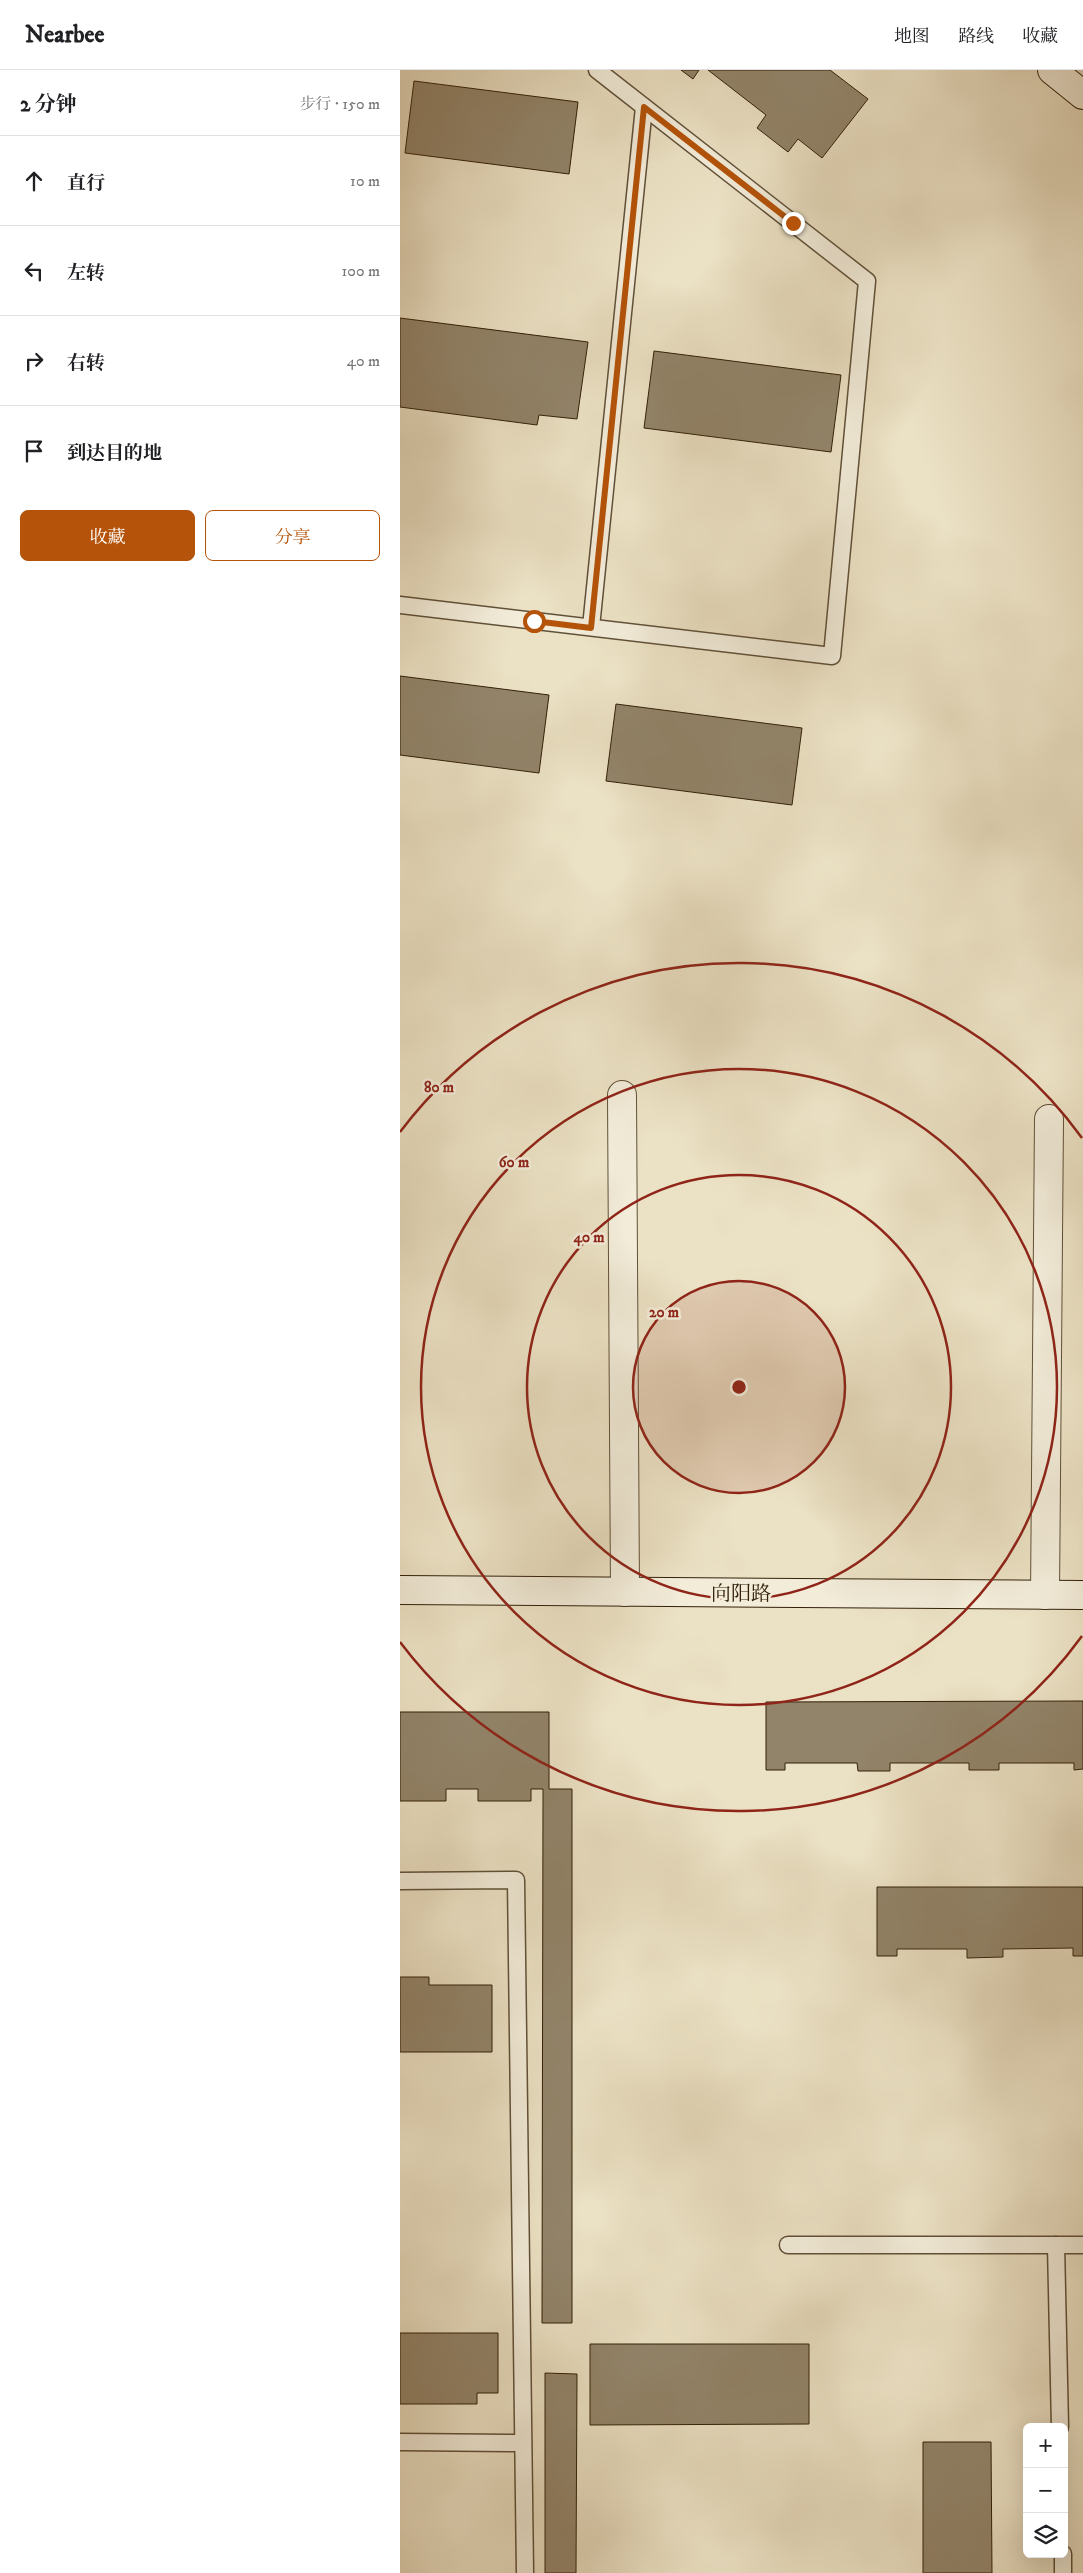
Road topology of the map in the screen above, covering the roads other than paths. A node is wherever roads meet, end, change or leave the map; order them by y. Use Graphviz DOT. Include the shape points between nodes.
graph roads {
  1 [pos="598,70"];
  2 [pos="1052,70"];
  3 [pos="1083,95"];
  4 [pos="644,107"];
  5 [pos="400,605"];
  6 [pos="591,628"];
  7 [pos="622,1095"];
  8 [pos="1049,1119"];
  9 [pos="400,1590"];
  10 [pos="626,1592"];
  11 [pos="1045,1595"];
  12 [pos="1083,1595"];
  13 [pos="400,1881"];
  14 [pos="788,2244"];
  15 [pos="1056,2244"];
  16 [pos="1083,2244"];
  17 [pos="1060,2423"];
  18 [pos="400,2442"];
  19 [pos="523,2443"];
  20 [pos="1063,2558"];
  21 [pos="525,2573"];
  22 [pos="1063,2573"];
  1 -- 4 [label="lane"];
  2 -- 3 [label="street"];
  4 -- 6 [label="lane"];
  4 -- 6 [label="lane" via="867,281 832,656"];
  5 -- 6 [label="lane"];
  7 -- 10 [label="street"];
  8 -- 11 [label="street"];
  9 -- 10 [label="street, 向阳路"];
  10 -- 11 [label="street, 向阳路"];
  11 -- 12 [label="street, 向阳路"];
  13 -- 19 [label="lane" via="516,1880"];
  14 -- 15 [label="lane"];
  15 -- 16 [label="lane"];
  15 -- 17 [label="lane"];
  18 -- 19 [label="lane"];
  19 -- 21 [label="lane"];
  20 -- 22 [label="lane"];
}
